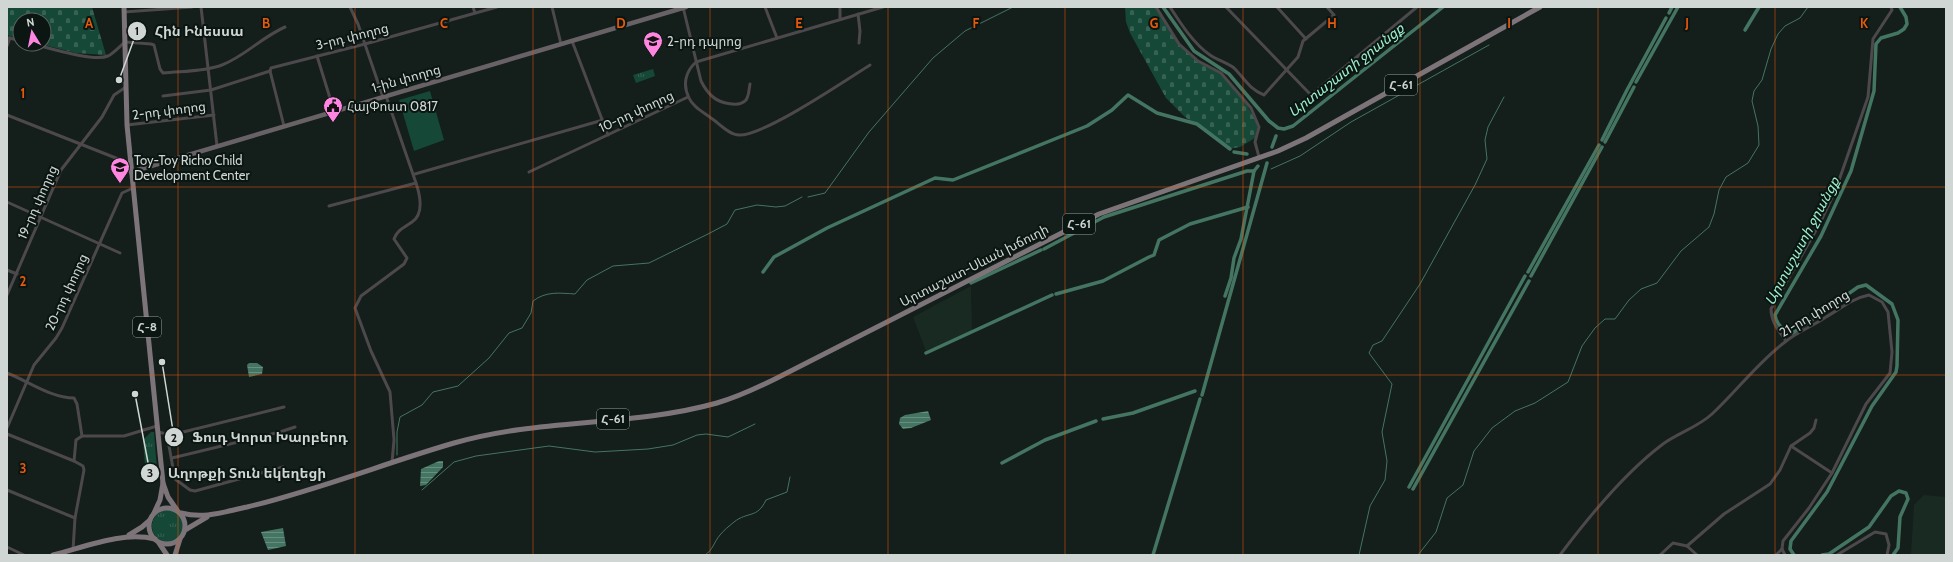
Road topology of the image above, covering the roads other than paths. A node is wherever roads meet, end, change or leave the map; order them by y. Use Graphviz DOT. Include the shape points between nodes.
graph roads {
  1 [pos="192,7"];
  2 [pos="201,7"];
  3 [pos="350,7"];
  4 [pos="473,7"];
  5 [pos="497,7"];
  6 [pos="552,7"];
  7 [pos="684,7"];
  8 [pos="765,7"];
  9 [pos="840,7"];
  10 [pos="883,7"];
  11 [pos="1156,7"];
  12 [pos="1170,7"];
  13 [pos="1226,7"];
  14 [pos="1277,7"];
  15 [pos="1327,7"];
  16 [pos="1417,7"];
  17 [pos="1540,7"];
  18 [pos="1891,7"];
  19 [pos="124,10"];
  20 [pos="475,13"];
  21 [pos="858,14"];
  22 [pos="840,19"];
  23 [pos="285,27"];
  24 [pos="9,38"];
  25 [pos="777,38"];
  26 [pos="1306,39"];
  27 [pos="572,41"];
  28 [pos="125,42"];
  29 [pos="859,43"];
  30 [pos="365,44"];
  31 [pos="561,44"];
  32 [pos="7,46"];
  33 [pos="52,49"];
  34 [pos="317,56"];
  35 [pos="696,62"];
  36 [pos="870,65"];
  37 [pos="208,68"];
  38 [pos="270,71"];
  39 [pos="1287,71"];
  40 [pos="750,84"];
  41 [pos="126,87"];
  42 [pos="210,90"];
  43 [pos="163,96"];
  44 [pos="385,96"];
  45 [pos="688,97"];
  46 [pos="334,111"];
  47 [pos="7,115"];
  48 [pos="214,115"];
  49 [pos="603,120"];
  50 [pos="127,125"];
  51 [pos="284,126"];
  52 [pos="608,135"];
  53 [pos="79,144"];
  54 [pos="217,146"];
  55 [pos="1259,158"];
  56 [pos="130,164"];
  57 [pos="131,172"];
  58 [pos="529,172"];
  59 [pos="414,174"];
  60 [pos="416,184"];
  61 [pos="132,188"];
  62 [pos="7,202"];
  63 [pos="329,206"];
  64 [pos="41,217"];
  65 [pos="99,243"];
  66 [pos="120,253"];
  67 [pos="7,270"];
  68 [pos="17,274"];
  69 [pos="7,295"];
  70 [pos="1786,341"];
  71 [pos="7,373"];
  72 [pos="26,381"];
  73 [pos="284,407"];
  74 [pos="1816,420"];
  75 [pos="157,426"];
  76 [pos="295,427"];
  77 [pos="7,428"];
  78 [pos="158,432"];
  79 [pos="7,434"];
  80 [pos="167,435"];
  81 [pos="82,436"];
  82 [pos="1791,446"];
  83 [pos="172,458"];
  84 [pos="74,460"];
  85 [pos="392,463"];
  86 [pos="283,467"];
  87 [pos="1832,473"];
  88 [pos="163,482"];
  89 [pos="7,490"];
  90 [pos="179,512"];
  91 [pos="154,513"];
  92 [pos="209,516"];
  93 [pos="75,518"];
  94 [pos="150,519"];
  95 [pos="186,530"];
  96 [pos="128,536"];
  97 [pos="180,539"];
  98 [pos="157,541"];
  99 [pos="1687,546"];
  100 [pos="7,547"];
  101 [pos="1782,549"];
  102 [pos="73,550"];
  103 [pos="1695,554"];
  104 [pos="24,555"];
  105 [pos="53,555"];
  106 [pos="167,555"];
  107 [pos="175,555"];
  108 [pos="1560,555"];
  109 [pos="1660,555"];
  110 [pos="1776,555"];
  111 [pos="1785,555"];
  112 [pos="1837,555"];
  113 [pos="1887,555"];
  1 -- 19 [label="street"];
  2 -- 37 [label="street, 2-րդ փողոց"];
  3 -- 30 [label="street"];
  4 -- 20 [label="street"];
  5 -- 20 [label="street, 3-րդ փողոց"];
  6 -- 31 [label="street"];
  7 -- 27 [label="main road, 1-ին փողոց"];
  7 -- 35 [label="street"];
  8 -- 25 [label="street"];
  9 -- 22 [label="street"];
  10 -- 21 [label="street"];
  11 -- 55 [label="street" via="1179,44 1198,61 1221,73 1252,108 1259,127 1255,142"];
  12 -- 39 [label="street" via="1199,45 1209,54 1234,68 1254,92 1264,95"];
  13 -- 39 [label="street"];
  14 -- 26 [label="street"];
  15 -- 26 [label="street" via="1334,15"];
  16 -- 39 [label="street" via="1311,95"];
  17 -- 55 [label="main road, Արտաշատ-Սևան խճուղի / Հ-61" via="1306,138"];
  18 -- 70 [label="street" via="1892,10 1873,39 1868,97 1836,189 1819,225 1771,309 1774,324"];
  19 -- 28 [label="main road, Հ-8"];
  20 -- 30 [label="street, 3-րդ փողոց"];
  21 -- 22 [label="street"];
  21 -- 29 [label="street"];
  22 -- 25 [label="street"];
  23 -- 37 [label="street" via="231,61"];
  24 -- 32 [label="street"];
  25 -- 35 [label="street"];
  26 -- 39 [label="street" via="1298,57"];
  27 -- 31 [label="main road, 1-ին փողոց"];
  27 -- 49 [label="street"];
  28 -- 33 [label="street" via="111,54 103,57 78,55"];
  28 -- 37 [label="street" via="154,45 163,72"];
  28 -- 41 [label="main road, Հ-8"];
  30 -- 34 [label="street, 3-րդ փողոց"];
  30 -- 44 [label="street"];
  31 -- 44 [label="main road, 1-ին փողոց"];
  34 -- 38 [label="street, 3-րդ փողոց" via="271,68"];
  34 -- 46 [label="street"];
  35 -- 40 [label="street" via="701,81 713,98 723,102 742,103 746,99"];
  35 -- 45 [label="street" via="686,74"];
  36 -- 45 [label="street, 10-րդ փողոց" via="791,114 748,134 738,135 730,132 695,106"];
  37 -- 42 [label="street, 2-րդ փողոց"];
  38 -- 42 [label="street, 3-րդ փողոց"];
  38 -- 51 [label="street"];
  41 -- 50 [label="main road, Հ-8"];
  41 -- 53 [label="street, 19-րդ փողոց" via="114,95 102,117"];
  42 -- 43 [label="street, 3-րդ փողոց"];
  42 -- 48 [label="street, 2-րդ փողոց"];
  44 -- 46 [label="main road, 1-ին փողոց"];
  44 -- 59 [label="street"];
  45 -- 52 [label="street, 10-րդ փողոց"];
  46 -- 51 [label="main road, 1-ին փողոց"];
  47 -- 53 [label="street"];
  48 -- 50 [label="street, 2-րդ փողոց"];
  48 -- 54 [label="street, 2-րդ փողոց"];
  49 -- 52 [label="street"];
  49 -- 59 [label="street, 10-րդ փողոց"];
  50 -- 56 [label="main road, Հ-8"];
  51 -- 54 [label="main road, 1-ին փողոց"];
  52 -- 58 [label="street, 10-րդ փողոց"];
  53 -- 56 [label="street"];
  53 -- 64 [label="street, 19-րդ փողոց" via="61,170"];
  54 -- 57 [label="main road, 1-ին փողոց"];
  55 -- 85 [label="main road, Արտաշատ-Սևան խճուղի / Հ-61" via="1099,214 736,397 669,413 528,427 489,434"];
  56 -- 57 [label="main road, Հ-8"];
  57 -- 61 [label="main road, Հ-8"];
  59 -- 60 [label="street"];
  60 -- 63 [label="street"];
  60 -- 85 [label="street" via="420,205 418,216 396,232 394,239 407,258 404,264 361,296 355,308 390,392 394,440"];
  61 -- 65 [label="street, 20-րդ փողոց" via="122,193"];
  61 -- 75 [label="main road, Հ-8"];
  62 -- 64 [label="street"];
  64 -- 65 [label="street"];
  64 -- 68 [label="street, 19-րդ փողոց"];
  65 -- 66 [label="street"];
  65 -- 72 [label="street, 20-րդ փողոց" via="62,328 38,357"];
  67 -- 68 [label="street"];
  68 -- 69 [label="street, 19-րդ փողոց"];
  70 -- 87 [label="street, 21-րդ փողոց" via="1863,296 1869,295 1882,302 1888,312 1892,352 1890,373 1866,404"];
  70 -- 108 [label="street, 21-րդ փողոց" via="1764,359 1712,414 1663,444 1644,460 1581,527"];
  71 -- 72 [label="street"];
  72 -- 77 [label="street, 20-րդ փողոց"];
  72 -- 81 [label="street" via="65,398 74,398"];
  73 -- 80 [label="street"];
  74 -- 82 [label="street" via="1810,433"];
  75 -- 78 [label="main road, Հ-8"];
  75 -- 81 [label="street" via="124,436"];
  76 -- 83 [label="street"];
  78 -- 80 [label="street"];
  78 -- 88 [label="main road, Հ-8"];
  79 -- 84 [label="street"];
  80 -- 83 [label="street"];
  81 -- 84 [label="street" via="76,440"];
  82 -- 87 [label="street"];
  82 -- 99 [label="street" via="1770,484 1724,514"];
  83 -- 86 [label="street" via="172,474 175,479 195,491"];
  84 -- 93 [label="street" via="83,466 84,470"];
  85 -- 92 [label="main road, Հ-61" via="303,492"];
  87 -- 101 [label="street, 21-րդ փողոց" via="1784,541"];
  88 -- 90 [label="main road, Հ-8" via="168,497"];
  88 -- 91 [label="main road, Հ-8" via="160,500"];
  89 -- 93 [label="street"];
  90 -- 91 [label="main road" via="166,508"];
  90 -- 92 [label="main road, Հ-61" via="197,517"];
  90 -- 95 [label="main road" via="185,520"];
  91 -- 94 [label="main road"];
  92 -- 95 [label="main road, Հ-61"];
  93 -- 102 [label="street"];
  94 -- 96 [label="main road"];
  94 -- 98 [label="main road" via="149,529"];
  95 -- 97 [label="main road"];
  96 -- 98 [label="main road" via="142,536"];
  96 -- 102 [label="main road"];
  97 -- 98 [label="main road" via="172,544"];
  97 -- 107 [label="main road"];
  98 -- 106 [label="main road"];
  99 -- 103 [label="street"];
  99 -- 109 [label="street" via="1674,543"];
  100 -- 104 [label="street"];
  101 -- 110 [label="street, 21-րդ փողոց"];
  101 -- 111 [label="street"];
  102 -- 105 [label="main road"];
  112 -- 113 [label="street" via="1874,532 1886,534 1889,545"];
}
